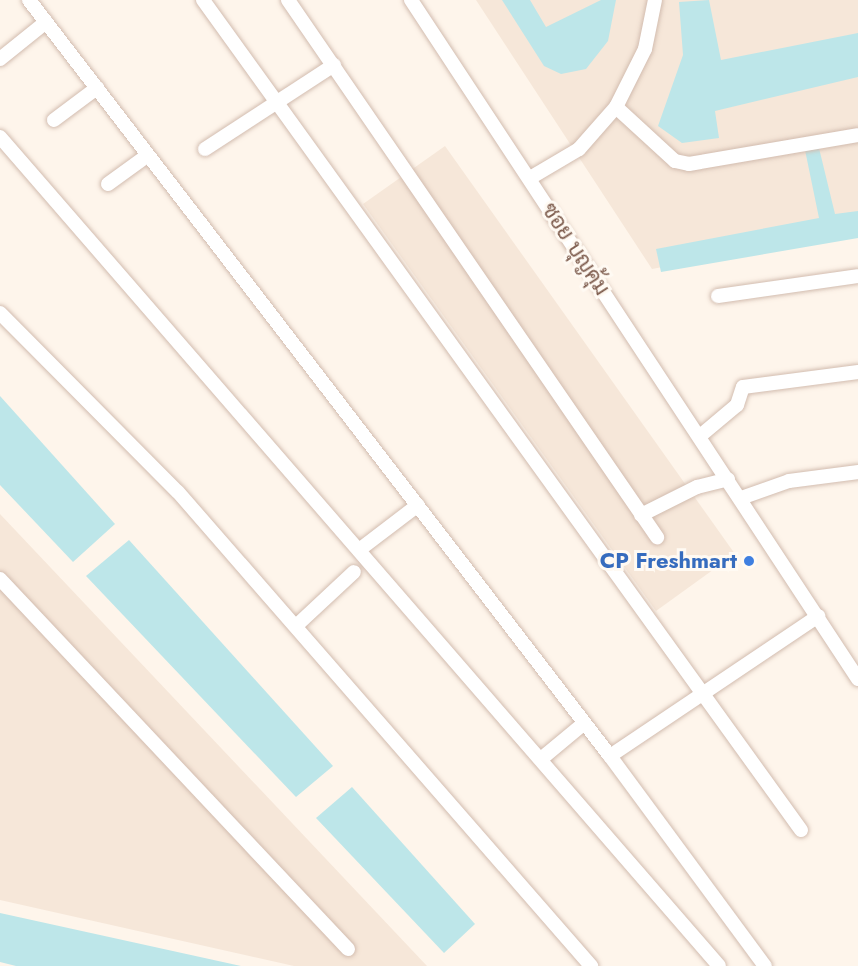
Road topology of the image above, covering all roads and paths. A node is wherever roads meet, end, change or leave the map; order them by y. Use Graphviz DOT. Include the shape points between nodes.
graph roads {
  1 [pos="29,0"];
  2 [pos="203,0"];
  3 [pos="288,0"];
  4 [pos="411,0"];
  5 [pos="655,0"];
  6 [pos="46,22"];
  7 [pos="0,59"];
  8 [pos="334,65"];
  9 [pos="96,88"];
  10 [pos="278,106"];
  11 [pos="616,107"];
  12 [pos="54,120"];
  13 [pos="858,135"];
  14 [pos="0,137"];
  15 [pos="205,149"];
  16 [pos="148,155"];
  17 [pos="530,178"];
  18 [pos="108,184"];
  19 [pos="858,276"];
  20 [pos="718,296"];
  21 [pos="0,313"];
  22 [pos="858,372"];
  23 [pos="700,436"];
  24 [pos="858,472"];
  25 [pos="728,479"];
  26 [pos="741,498"];
  27 [pos="418,506"];
  28 [pos="641,515"];
  29 [pos="657,537"];
  30 [pos="359,550"];
  31 [pos="354,572"];
  32 [pos="0,579"];
  33 [pos="818,616"];
  34 [pos="296,626"];
  35 [pos="858,679"];
  36 [pos="704,694"];
  37 [pos="583,724"];
  38 [pos="610,756"];
  39 [pos="541,759"];
  40 [pos="801,830"];
  41 [pos="348,949"];
  42 [pos="591,966"];
  43 [pos="719,966"];
  44 [pos="765,966"];
  1 -- 6 [label="street"];
  2 -- 10 [label="street"];
  3 -- 8 [label="street"];
  4 -- 17 [label="street, ซอย บุญคุ้ม"];
  5 -- 11 [label="street" via="645,49"];
  6 -- 7 [label="street"];
  6 -- 9 [label="street"];
  8 -- 10 [label="street"];
  8 -- 28 [label="street"];
  9 -- 12 [label="street"];
  9 -- 16 [label="street"];
  10 -- 15 [label="street"];
  10 -- 36 [label="street"];
  11 -- 13 [label="street" via="675,161 689,164"];
  11 -- 17 [label="street" via="579,149"];
  14 -- 30 [label="street"];
  16 -- 18 [label="street"];
  16 -- 27 [label="street"];
  17 -- 23 [label="street, ซอย บุญคุ้ม"];
  19 -- 20 [label="street"];
  21 -- 34 [label="street" via="178,492"];
  22 -- 23 [label="street" via="743,387 737,405"];
  23 -- 25 [label="street, ซอย บุญคุ้ม"];
  24 -- 26 [label="street" via="789,481"];
  25 -- 26 [label="street, ซอย บุญคุ้ม"];
  25 -- 28 [label="street" via="698,487"];
  26 -- 33 [label="street, ซอย บุญคุ้ม"];
  27 -- 30 [label="street"];
  27 -- 37 [label="street"];
  28 -- 29 [label="street"];
  30 -- 39 [label="street"];
  31 -- 34 [label="street"];
  32 -- 41 [label="street"];
  33 -- 35 [label="street, ซอย บุญคุ้ม"];
  33 -- 36 [label="street"];
  34 -- 42 [label="street"];
  36 -- 38 [label="street"];
  36 -- 40 [label="street"];
  37 -- 38 [label="street"];
  37 -- 39 [label="street"];
  38 -- 44 [label="street"];
  39 -- 43 [label="street"];
}
